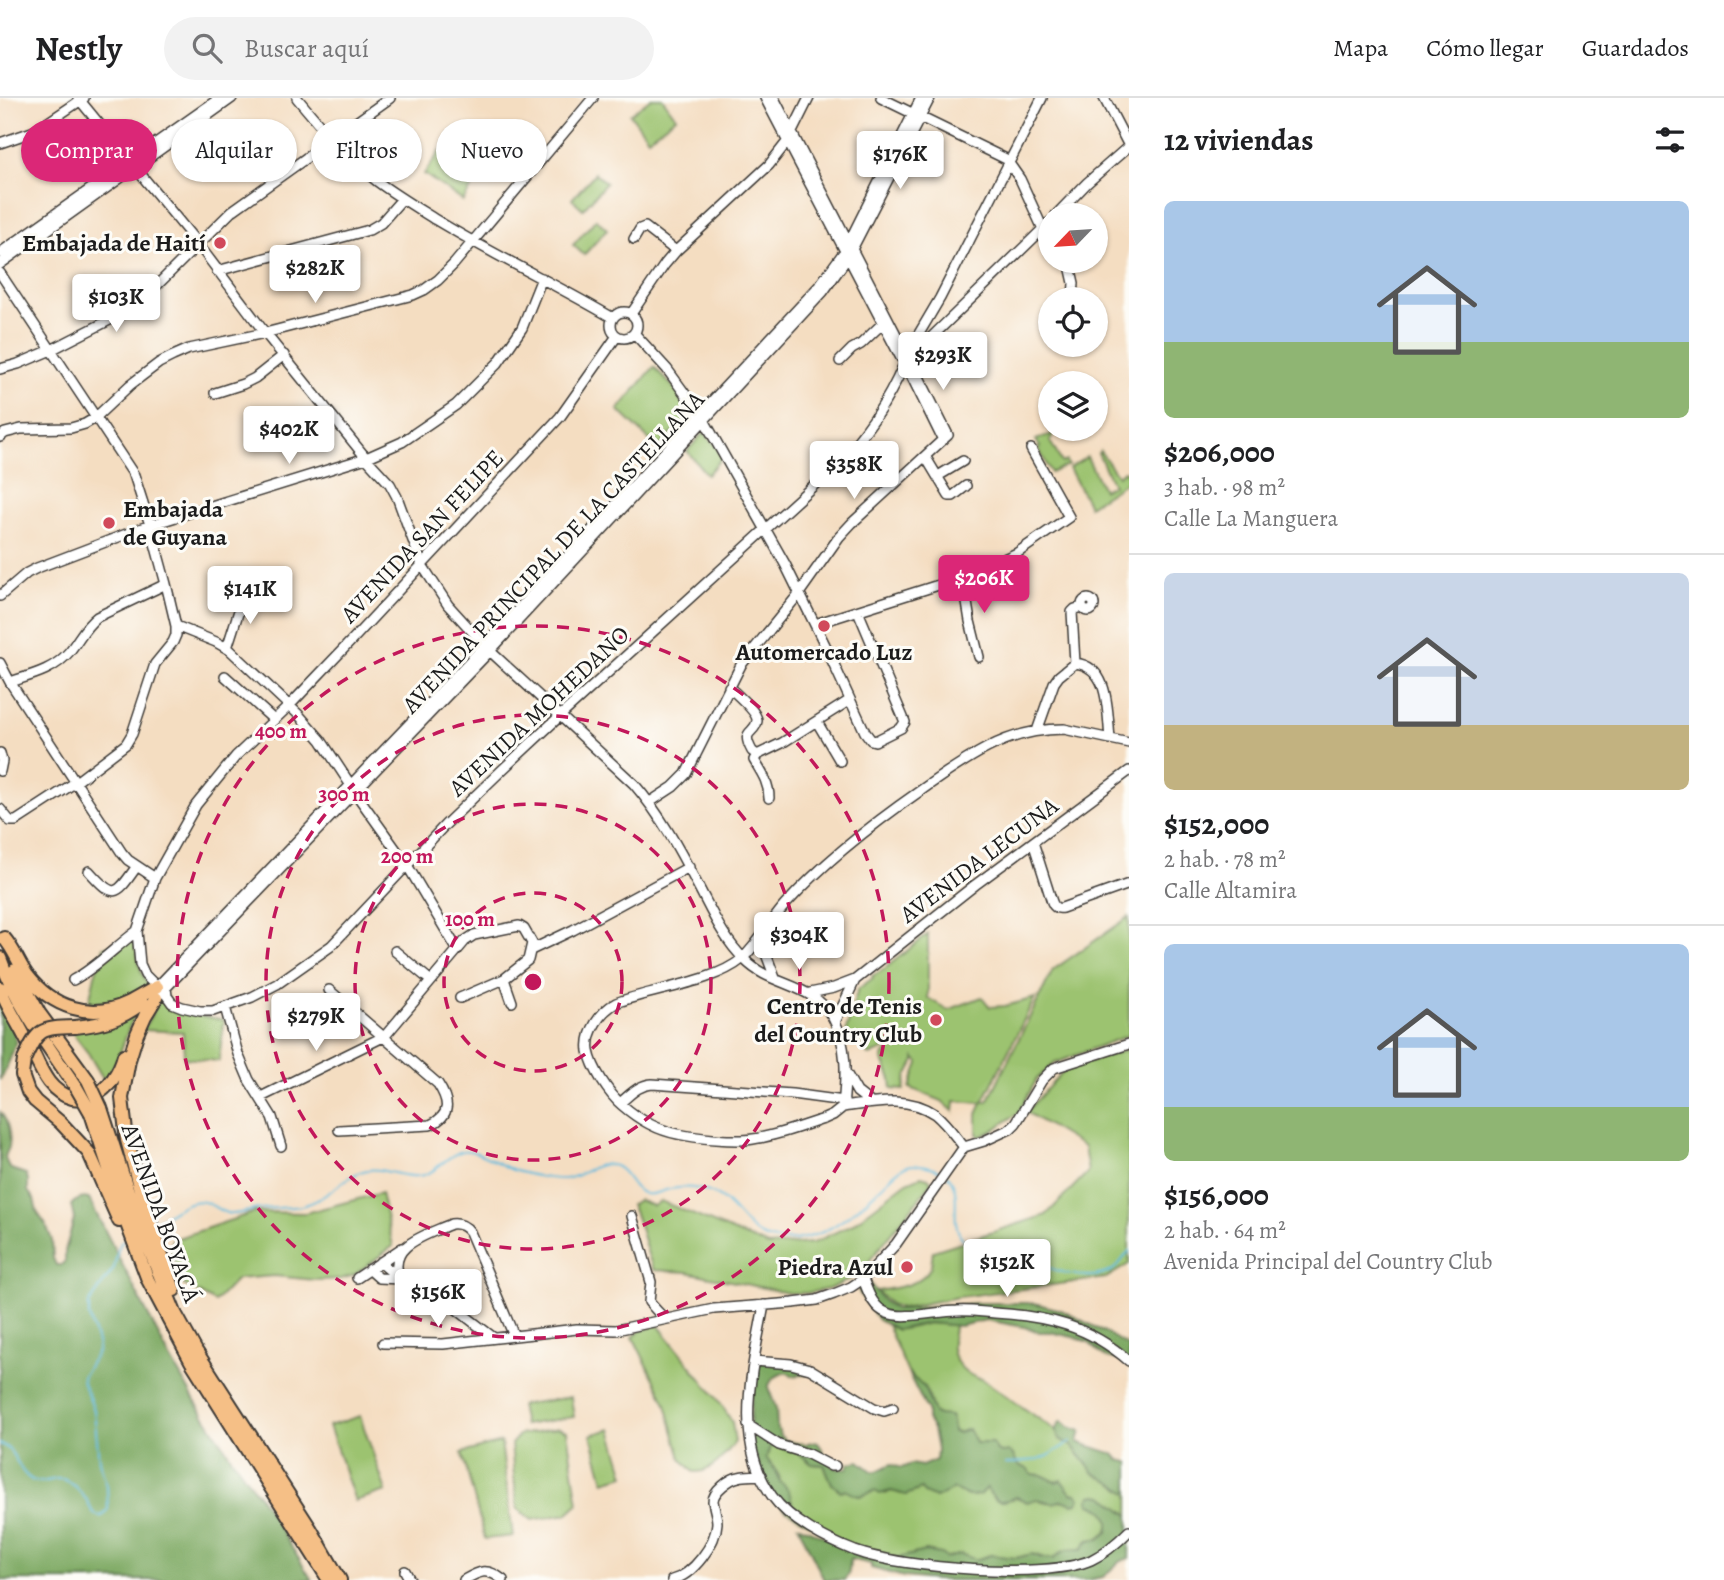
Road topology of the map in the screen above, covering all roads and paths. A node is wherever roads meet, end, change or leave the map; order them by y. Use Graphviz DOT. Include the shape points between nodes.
graph roads {
  1 [pos="220,98"];
  2 [pos="232,98"];
  3 [pos="297,98"];
  4 [pos="390,98"];
  5 [pos="593,98"];
  6 [pos="765,98"];
  7 [pos="774,98"];
  8 [pos="809,98"];
  9 [pos="881,98"];
  10 [pos="921,98"];
  11 [pos="930,98"];
  12 [pos="1042,98"];
  13 [pos="1104,98"];
  14 [pos="81,99"];
  15 [pos="917,115"];
  16 [pos="97,119"];
  17 [pos="315,119"];
  18 [pos="360,119"];
  19 [pos="790,137"];
  20 [pos="0,143"];
  21 [pos="1129,146"];
  22 [pos="157,147"];
  23 [pos="157,149"];
  24 [pos="311,154"];
  25 [pos="1009,163"];
  26 [pos="107,182"];
  27 [pos="110,182"];
  28 [pos="147,182"];
  29 [pos="378,182"];
  30 [pos="402,199"];
  31 [pos="1068,203"];
  32 [pos="1038,211"];
  33 [pos="1038,238"];
  34 [pos="634,239"];
  35 [pos="472,241"];
  36 [pos="198,244"];
  37 [pos="848,250"];
  38 [pos="676,251"];
  39 [pos="0,253"];
  40 [pos="0,264"];
  41 [pos="217,271"];
  42 [pos="0,272"];
  43 [pos="542,278"];
  44 [pos="940,298"];
  45 [pos="631,314"];
  46 [pos="955,314"];
  47 [pos="613,318"];
  48 [pos="883,323"];
  49 [pos="265,333"];
  50 [pos="634,333"];
  51 [pos="617,336"];
  52 [pos="51,350"];
  53 [pos="284,355"];
  54 [pos="907,359"];
  55 [pos="840,360"];
  56 [pos="0,369"];
  57 [pos="215,393"];
  58 [pos="702,417"];
  59 [pos="95,418"];
  60 [pos="0,437"];
  61 [pos="1031,449"];
  62 [pos="925,456"];
  63 [pos="366,458"];
  64 [pos="963,461"];
  65 [pos="938,476"];
  66 [pos="966,486"];
  67 [pos="150,525"];
  68 [pos="765,531"];
  69 [pos="422,565"];
  70 [pos="963,578"];
  71 [pos="166,584"];
  72 [pos="800,593"];
  73 [pos="244,595"];
  74 [pos="0,596"];
  75 [pos="1082,607"];
  76 [pos="858,611"];
  77 [pos="815,624"];
  78 [pos="176,626"];
  79 [pos="227,648"];
  80 [pos="487,648"];
  81 [pos="979,657"];
  82 [pos="0,663"];
  83 [pos="1074,663"];
  84 [pos="225,677"];
  85 [pos="10,682"];
  86 [pos="729,687"];
  87 [pos="850,700"];
  88 [pos="290,705"];
  89 [pos="560,716"];
  90 [pos="274,720"];
  91 [pos="817,722"];
  92 [pos="1037,731"];
  93 [pos="1110,739"];
  94 [pos="1129,743"];
  95 [pos="0,753"];
  96 [pos="757,755"];
  97 [pos="840,761"];
  98 [pos="0,771"];
  99 [pos="1129,771"];
  100 [pos="76,782"];
  101 [pos="352,788"];
  102 [pos="769,798"];
  103 [pos="650,802"];
  104 [pos="0,809"];
  105 [pos="1033,842"];
  106 [pos="407,865"];
  107 [pos="137,866"];
  108 [pos="689,867"];
  109 [pos="89,872"];
  110 [pos="155,878"];
  111 [pos="1129,884"];
  112 [pos="136,931"];
  113 [pos="2,932"];
  114 [pos="760,938"];
  115 [pos="457,949"];
  116 [pos="531,950"];
  117 [pos="395,951"];
  118 [pos="0,958"];
  119 [pos="743,958"];
  120 [pos="775,978"];
  121 [pos="504,979"];
  122 [pos="73,980"];
  123 [pos="855,980"];
  124 [pos="431,981"];
  125 [pos="0,988"];
  126 [pos="330,990"];
  127 [pos="160,991"];
  128 [pos="810,993"];
  129 [pos="460,998"];
  130 [pos="512,1002"];
  131 [pos="225,1007"];
  132 [pos="835,1022"];
  133 [pos="385,1036"];
  134 [pos="1129,1044"];
  135 [pos="846,1072"];
  136 [pos="82,1083"];
  137 [pos="261,1097"];
  138 [pos="621,1103"];
  139 [pos="871,1103"];
  140 [pos="843,1104"];
  141 [pos="339,1130"];
  142 [pos="281,1146"];
  143 [pos="964,1147"];
  144 [pos="632,1216"];
  145 [pos="133,1221"];
  146 [pos="404,1247"];
  147 [pos="144,1249"];
  148 [pos="380,1262"];
  149 [pos="369,1269"];
  150 [pos="357,1278"];
  151 [pos="400,1279"];
  152 [pos="863,1279"];
  153 [pos="649,1302"];
  154 [pos="764,1305"];
  155 [pos="665,1319"];
  156 [pos="647,1323"];
  157 [pos="514,1336"];
  158 [pos="494,1338"];
  159 [pos="383,1343"];
  160 [pos="1129,1361"];
  161 [pos="754,1362"];
  162 [pos="893,1408"];
  163 [pos="748,1425"];
  164 [pos="835,1466"];
  165 [pos="761,1475"];
  166 [pos="1129,1531"];
  167 [pos="687,1574"];
  168 [pos="329,1580"];
  169 [pos="340,1580"];
  170 [pos="464,1580"];
  171 [pos="503,1580"];
  172 [pos="672,1580"];
  173 [pos="696,1580"];
  1 -- 22 [label="street"];
  2 -- 23 [label="street"];
  3 -- 17 [label="street"];
  4 -- 18 [label="street"];
  5 -- 35 [label="street"];
  6 -- 19 [label="street"];
  7 -- 19 [label="street"];
  8 -- 19 [label="street"];
  9 -- 15 [label="street"];
  10 -- 15 [label="street, AVENIDA PRINCIPAL DE LA CASTELLANA"];
  11 -- 15 [label="street, AVENIDA PRINCIPAL DE LA CASTELLANA"];
  12 -- 25 [label="street, AVENIDA MOHEDANO"];
  13 -- 21 [label="street"];
  14 -- 16 [label="street"];
  14 -- 20 [label="street" via="34,131"];
  15 -- 25 [label="street"];
  15 -- 37 [label="street, AVENIDA PRINCIPAL DE LA CASTELLANA"];
  19 -- 37 [label="street"];
  19 -- 38 [label="street" via="769,165"];
  21 -- 31 [label="street"];
  24 -- 36 [label="street" via="232,211"];
  25 -- 32 [label="street"];
  25 -- 44 [label="street, AVENIDA MOHEDANO"];
  26 -- 39 [label="street"];
  27 -- 40 [label="street"];
  28 -- 36 [label="street"];
  29 -- 30 [label="street"];
  30 -- 35 [label="street"];
  30 -- 41 [label="street" via="369,230"];
  33 -- 46 [label="street"];
  34 -- 38 [label="street" via="645,227"];
  35 -- 43 [label="street"];
  35 -- 49 [label="street" via="438,280 413,295"];
  36 -- 41 [label="street"];
  36 -- 52 [label="street" via="135,307"];
  37 -- 48 [label="street"];
  37 -- 54 [label="street"];
  37 -- 58 [label="street, AVENIDA PRINCIPAL DE LA CASTELLANA"];
  38 -- 45 [label="street"];
  41 -- 49 [label="street"];
  42 -- 52 [label="street"];
  43 -- 47 [label="street"];
  43 -- 63 [label="street" via="522,328 498,363 430,424"];
  44 -- 46 [label="street" via="943,310"];
  44 -- 54 [label="street, AVENIDA MOHEDANO"];
  45 -- 47 [label="street"];
  45 -- 50 [label="street" via="637,324"];
  46 -- 54 [label="street"];
  47 -- 51 [label="street"];
  48 -- 54 [label="street"];
  48 -- 55 [label="street"];
  49 -- 53 [label="street"];
  49 -- 59 [label="street" via="173,356 130,385"];
  50 -- 51 [label="street"];
  50 -- 58 [label="street"];
  51 -- 69 [label="street, AVENIDA SAN FELIPE" via="560,417"];
  52 -- 56 [label="street"];
  52 -- 59 [label="street"];
  53 -- 57 [label="street" via="255,378"];
  53 -- 63 [label="street"];
  54 -- 62 [label="street" via="945,438"];
  54 -- 68 [label="street, AVENIDA MOHEDANO" via="854,447"];
  58 -- 68 [label="street"];
  58 -- 80 [label="street, AVENIDA PRINCIPAL DE LA CASTELLANA"];
  59 -- 60 [label="street" via="71,428 21,429"];
  59 -- 67 [label="street" via="137,481"];
  61 -- 70 [label="street" via="1069,517 1017,553"];
  62 -- 65 [label="street"];
  62 -- 72 [label="street" via="839,537"];
  63 -- 67 [label="street"];
  63 -- 69 [label="street" via="394,490"];
  64 -- 65 [label="street"];
  65 -- 66 [label="street" via="949,496"];
  67 -- 71 [label="street"];
  67 -- 74 [label="street" via="37,568"];
  68 -- 72 [label="street"];
  68 -- 89 [label="street, AVENIDA MOHEDANO"];
  69 -- 80 [label="street" via="448,605"];
  69 -- 88 [label="street, AVENIDA SAN FELIPE"];
  70 -- 76 [label="street"];
  70 -- 81 [label="street"];
  71 -- 78 [label="street"];
  71 -- 85 [label="street" via="97,617 58,663"];
  72 -- 77 [label="street"];
  72 -- 86 [label="street" via="741,665"];
  73 -- 79 [label="street"];
  75 -- 83 [label="street" via="1072,612"];
  76 -- 77 [label="street"];
  76 -- 87 [label="street" via="903,726 872,740"];
  77 -- 87 [label="street"];
  78 -- 79 [label="street"];
  78 -- 100 [label="street" via="173,642 155,664 129,740"];
  79 -- 88 [label="street"];
  80 -- 89 [label="street"];
  80 -- 101 [label="street, AVENIDA PRINCIPAL DE LA CASTELLANA"];
  82 -- 85 [label="street"];
  83 -- 92 [label="street" via="1054,683"];
  83 -- 93 [label="street" via="1090,667 1101,680"];
  84 -- 90 [label="street"];
  85 -- 100 [label="street"];
  86 -- 96 [label="street" via="757,718 747,739"];
  86 -- 103 [label="street" via="686,774"];
  87 -- 91 [label="street"];
  88 -- 90 [label="street, AVENIDA SAN FELIPE"];
  88 -- 101 [label="street" via="321,740"];
  89 -- 103 [label="street"];
  89 -- 106 [label="street, AVENIDA MOHEDANO"];
  90 -- 110 [label="street, AVENIDA SAN FELIPE" via="236,756 196,805"];
  91 -- 96 [label="street"];
  91 -- 97 [label="street"];
  92 -- 93 [label="street" via="1064,729"];
  92 -- 114 [label="street" via="988,747 865,831 800,889"];
  93 -- 94 [label="street"];
  95 -- 98 [label="street"];
  96 -- 102 [label="street" via="754,760 766,779"];
  99 -- 105 [label="street, AVENIDA LECUNA"];
  100 -- 104 [label="street" via="16,821 10,821"];
  100 -- 107 [label="street" via="122,853"];
  101 -- 106 [label="street"];
  101 -- 127 [label="street, AVENIDA PRINCIPAL DE LA CASTELLANA"];
  103 -- 108 [label="street"];
  105 -- 111 [label="street" via="1057,909"];
  105 -- 123 [label="street, AVENIDA LECUNA"];
  106 -- 115 [label="street"];
  106 -- 131 [label="street, AVENIDA MOHEDANO" via="331,946 277,984"];
  107 -- 109 [label="street" via="114,891 104,888"];
  107 -- 110 [label="street"];
  108 -- 116 [label="street"];
  108 -- 119 [label="street" via="719,926"];
  110 -- 112 [label="street, AVENIDA SAN FELIPE"];
  112 -- 122 [label="street"];
  112 -- 127 [label="street, AVENIDA SAN FELIPE" via="140,964"];
  113 -- 127 [label="highway" via="34,984 73,1009 98,1012"];
  113 -- 136 [label="highway, AVENIDA BOYACÁ" via="14,969"];
  114 -- 119 [label="street"];
  114 -- 120 [label="street"];
  115 -- 116 [label="street" via="474,935 519,926 532,943"];
  115 -- 124 [label="street"];
  116 -- 121 [label="street" via="528,960"];
  117 -- 124 [label="street"];
  118 -- 136 [label="highway, AVENIDA BOYACÁ" via="25,1012"];
  119 -- 120 [label="street"];
  119 -- 138 [label="street" via="715,974 624,1000 604,1012 591,1031 589,1052 601,1079"];
  120 -- 128 [label="street"];
  121 -- 129 [label="street"];
  121 -- 130 [label="street"];
  123 -- 128 [label="street, AVENIDA LECUNA"];
  123 -- 132 [label="street, AVENIDA LECUNA"];
  124 -- 133 [label="street"];
  125 -- 127 [label="highway" via="48,1082 67,1096 81,1099 99,1093 111,1082 136,1022"];
  126 -- 133 [label="street"];
  127 -- 131 [label="street, AVENIDA MOHEDANO" via="182,1007 213,1011"];
  127 -- 145 [label="highway" via="137,1034 122,1098"];
  127 -- 145 [label="highway, bridge" via="118,1018 40,1033 24,1060 22,1075 27,1092 89,1153"];
  128 -- 132 [label="street"];
  131 -- 137 [label="street" via="238,1054"];
  132 -- 135 [label="street"];
  133 -- 137 [label="street"];
  133 -- 141 [label="street" via="438,1084 446,1103 444,1116 430,1125"];
  134 -- 143 [label="street" via="1054,1068 1010,1129"];
  135 -- 139 [label="street" via="857,1093"];
  135 -- 140 [label="street"];
  136 -- 145 [label="highway, AVENIDA BOYACÁ, bridge"];
  137 -- 142 [label="street"];
  138 -- 140 [label="street" via="637,1088 652,1084 792,1094"];
  138 -- 140 [label="street" via="660,1129 737,1140 824,1119"];
  139 -- 140 [label="street"];
  139 -- 143 [label="street" via="919,1105 940,1119"];
  143 -- 152 [label="street" via="896,1244"];
  144 -- 153 [label="street" via="651,1282"];
  145 -- 147 [label="highway"];
  145 -- 147 [label="highway, AVENIDA BOYACÁ"];
  146 -- 148 [label="street"];
  146 -- 151 [label="street" via="397,1259"];
  146 -- 157 [label="street" via="451,1224 465,1226"];
  147 -- 168 [label="highway, AVENIDA BOYACÁ" via="144,1271 191,1361"];
  147 -- 169 [label="highway, AVENIDA BOYACÁ" via="174,1290 173,1308 195,1350"];
  148 -- 149 [label="street"];
  148 -- 151 [label="street"];
  149 -- 150 [label="street"];
  149 -- 151 [label="street" via="379,1278"];
  151 -- 158 [label="street" via="455,1308"];
  152 -- 154 [label="street" via="817,1300"];
  152 -- 160 [label="street" via="869,1295 884,1312 897,1316 959,1311 1048,1319 1090,1335"];
  153 -- 155 [label="street"];
  153 -- 156 [label="street"];
  154 -- 155 [label="street"];
  154 -- 161 [label="street"];
  155 -- 156 [label="street"];
  156 -- 157 [label="street" via="616,1330"];
  157 -- 158 [label="street"];
  158 -- 159 [label="street" via="443,1344"];
  161 -- 162 [label="street" via="810,1369 874,1408"];
  161 -- 163 [label="street"];
  163 -- 164 [label="street" via="779,1445"];
  163 -- 165 [label="street"];
  165 -- 166 [label="street" via="786,1510 830,1540 888,1559 927,1565 1006,1570 1072,1566 1091,1560"];
  165 -- 167 [label="street" via="738,1477 714,1494 716,1532"];
  167 -- 172 [label="street"];
  167 -- 173 [label="street"];
  170 -- 171 [label="street" via="485,1571"];
}
